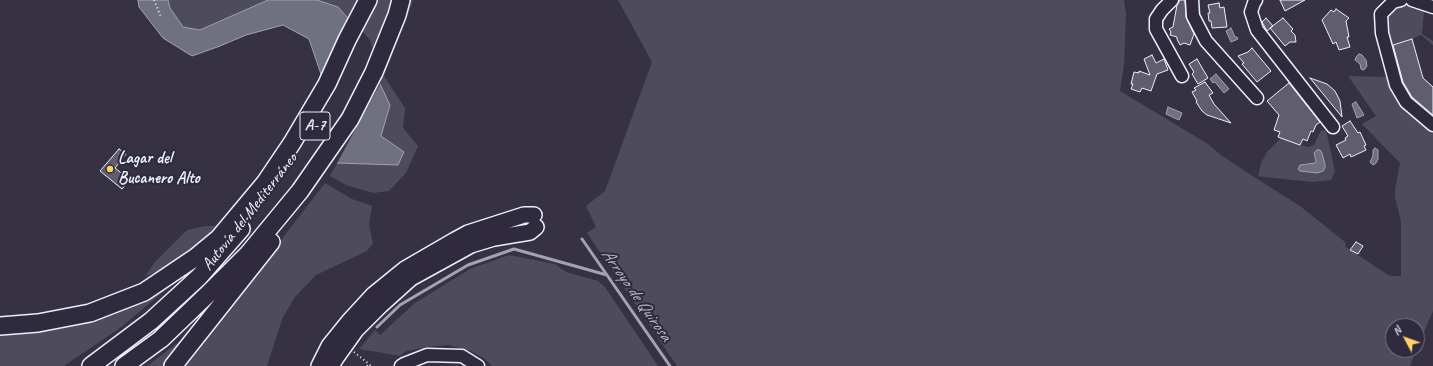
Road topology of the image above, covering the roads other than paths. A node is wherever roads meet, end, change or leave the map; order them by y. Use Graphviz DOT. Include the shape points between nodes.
graph roads {
  1 [pos="368,0"];
  2 [pos="373,0"];
  3 [pos="401,0"];
  4 [pos="1172,0"];
  5 [pos="1192,0"];
  6 [pos="1256,0"];
  7 [pos="1401,0"];
  8 [pos="1412,0"];
  9 [pos="1433,8"];
  10 [pos="1182,76"];
  11 [pos="1257,98"];
  12 [pos="1433,125"];
  13 [pos="1333,127"];
  14 [pos="230,235"];
  15 [pos="252,258"];
  16 [pos="0,326"];
  17 [pos="91,366"];
  18 [pos="124,366"];
  19 [pos="173,366"];
  20 [pos="319,366"];
  21 [pos="331,366"];
  22 [pos="401,366"];
  23 [pos="478,366"];
  1 -- 14 [label="highway" via="327,84 292,143"];
  2 -- 14 [label="highway, Autovía del Mediterráneo / A-7" via="357,44 316,125 287,170"];
  3 -- 15 [label="highway, Autovía del Mediterráneo / A-7" via="374,72 350,119"];
  4 -- 10 [label="street" via="1156,20 1156,29"];
  5 -- 11 [label="street" via="1193,16 1206,42"];
  6 -- 13 [label="street" via="1251,12 1257,30"];
  7 -- 12 [label="street" via="1392,2 1382,14 1382,33 1396,85 1406,102"];
  8 -- 9 [label="street"];
  14 -- 16 [label="highway" via="144,292 90,313"];
  14 -- 17 [label="highway, Autovía del Mediterráneo / A-7" via="199,277 151,321"];
  15 -- 18 [label="highway, Autovía del Mediterráneo / A-7" via="209,293 161,338"];
  15 -- 19 [label="highway"];
  20 -- 21 [label="main road" via="329,346 350,320 373,296 405,270 468,233 524,215 535,221 530,232 471,245 412,278 356,330"];
  22 -- 23 [label="street" via="427,355 462,356"];
}
